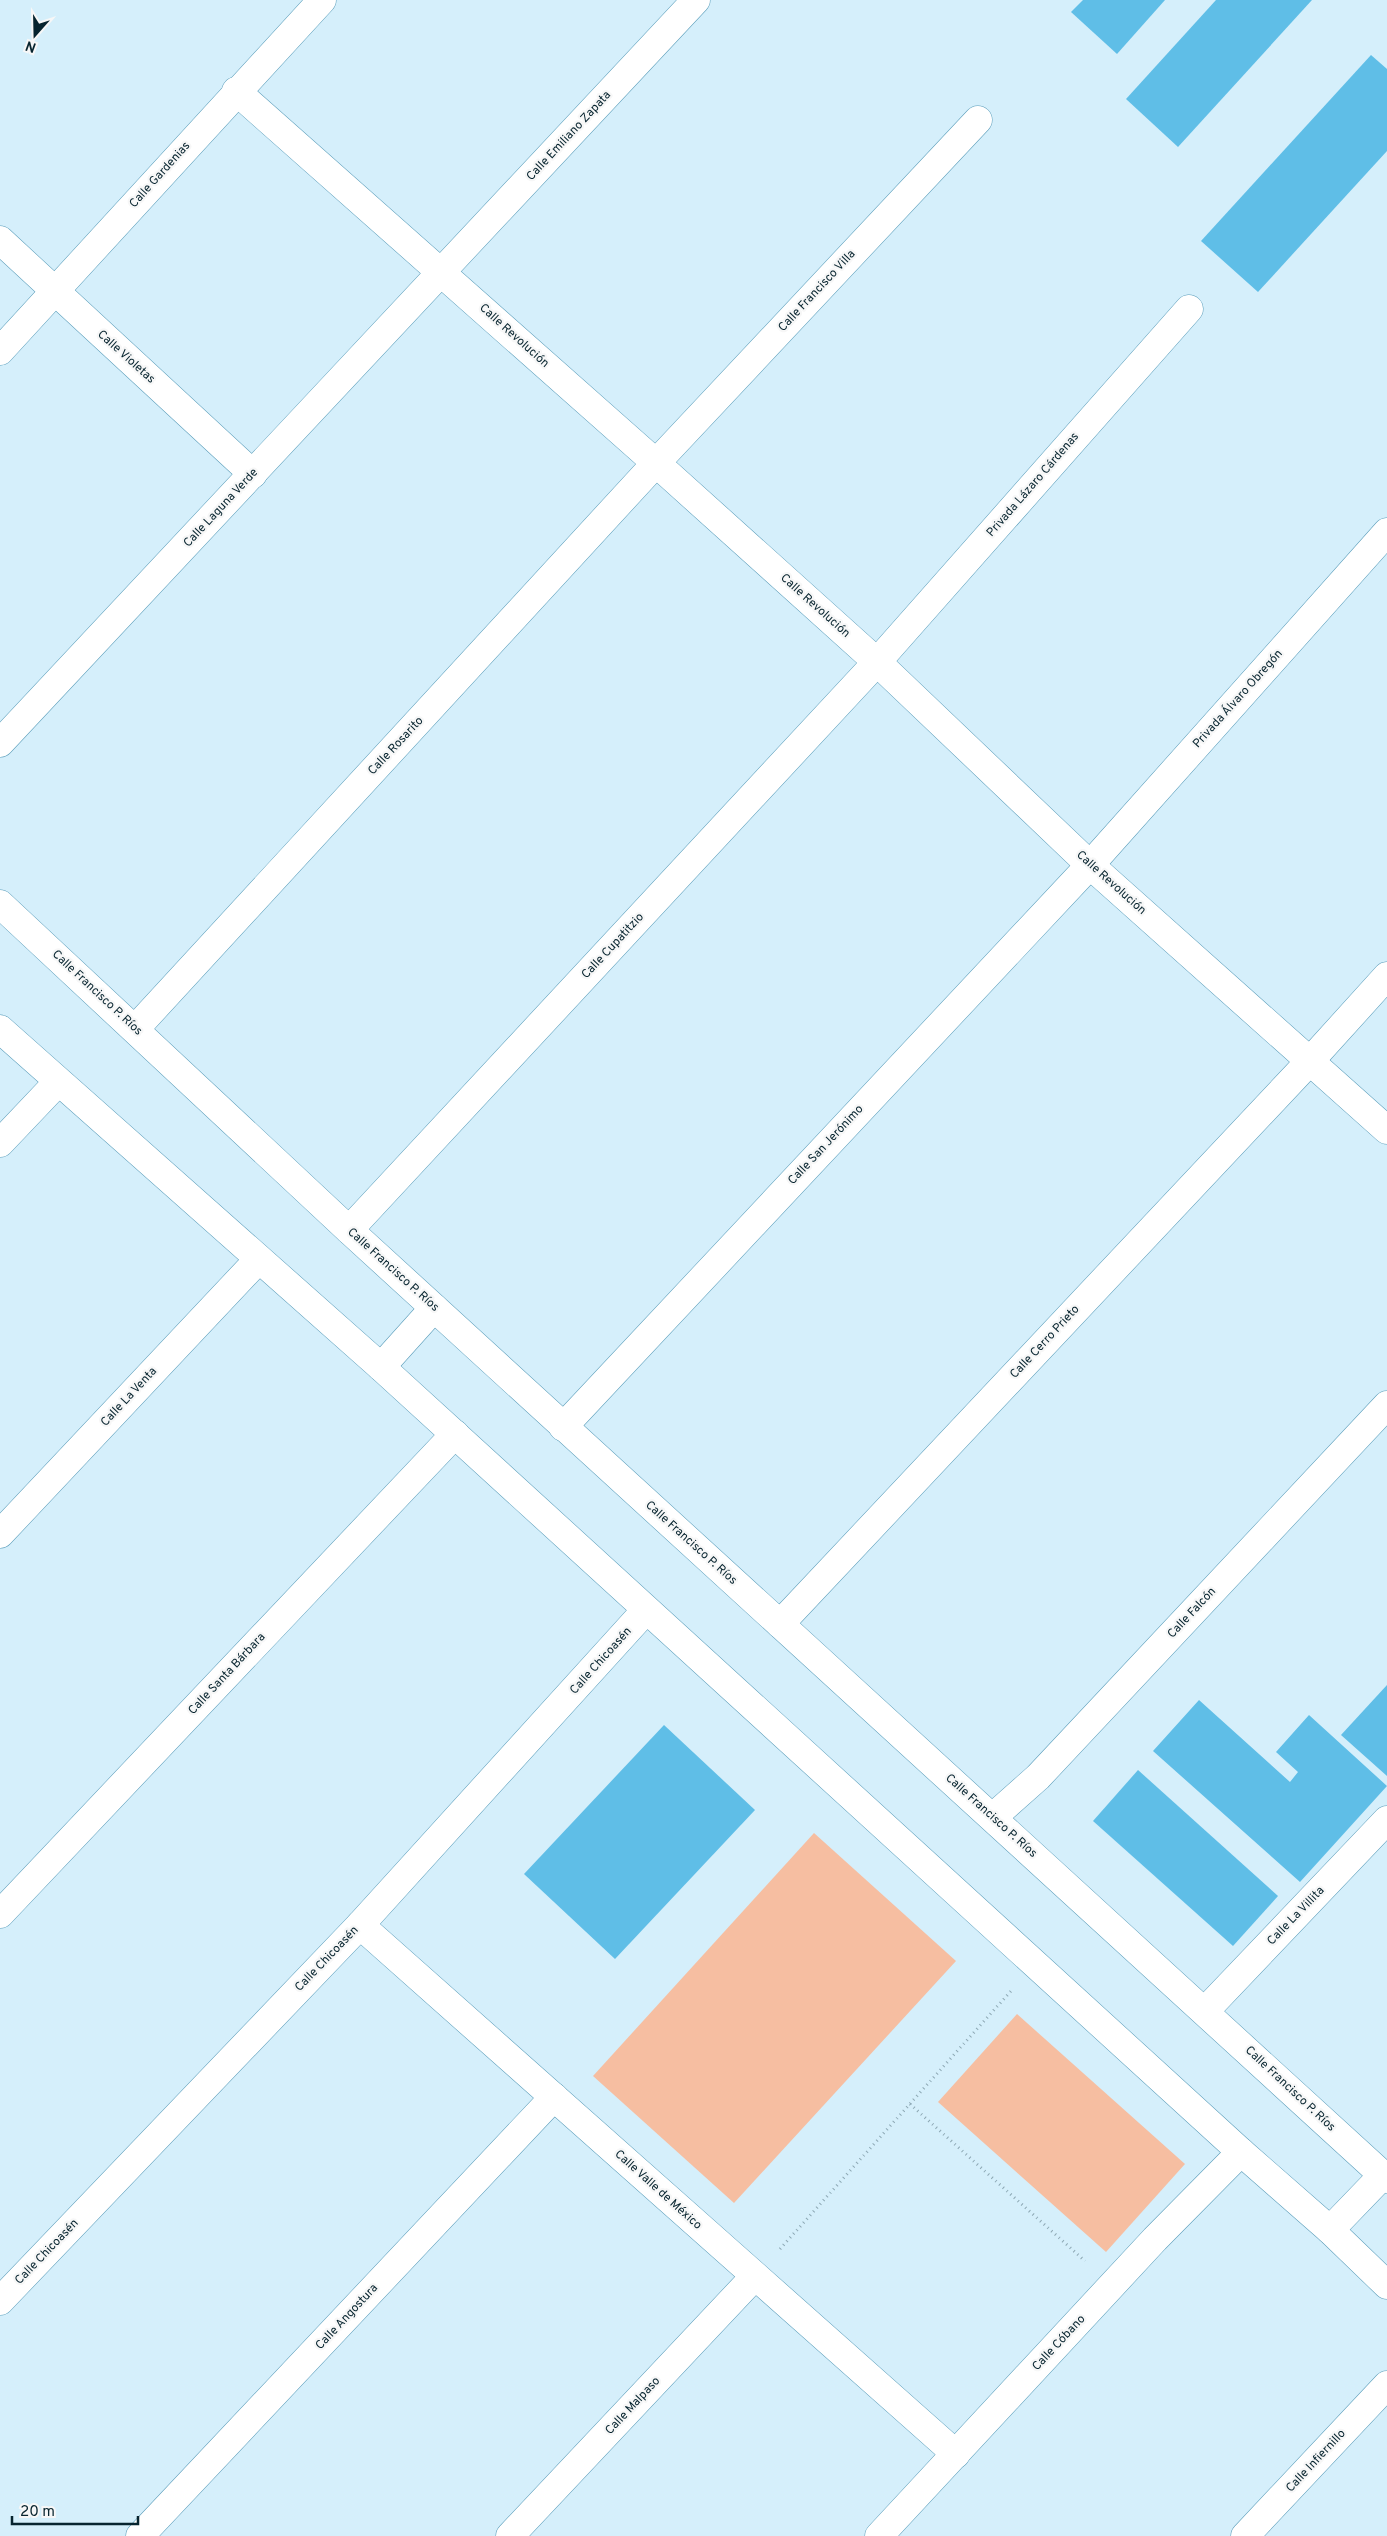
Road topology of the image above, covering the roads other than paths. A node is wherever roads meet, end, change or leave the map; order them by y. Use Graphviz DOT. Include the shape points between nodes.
graph roads {
  1 [pos="322,0"];
  2 [pos="696,0"];
  3 [pos="236,91"];
  4 [pos="978,120"];
  5 [pos="0,240"];
  6 [pos="442,273"];
  7 [pos="54,291"];
  8 [pos="1189,309"];
  9 [pos="0,351"];
  10 [pos="656,463"];
  11 [pos="253,474"];
  12 [pos="1387,532"];
  13 [pos="877,662"];
  14 [pos="0,743"];
  15 [pos="1090,865"];
  16 [pos="0,904"];
  17 [pos="1387,976"];
  18 [pos="136,1028"];
  19 [pos="0,1029"];
  20 [pos="1310,1062"];
  21 [pos="58,1082"];
  22 [pos="1387,1130"];
  23 [pos="0,1143"];
  24 [pos="348,1230"];
  25 [pos="258,1260"];
  26 [pos="434,1308"];
  27 [pos="381,1367"];
  28 [pos="1387,1405"];
  29 [pos="563,1427"];
  30 [pos="455,1434"];
  31 [pos="0,1534"];
  32 [pos="646,1610"];
  33 [pos="780,1624"];
  34 [pos="993,1817"];
  35 [pos="1387,1820"];
  36 [pos="0,1914"];
  37 [pos="360,1925"];
  38 [pos="1204,2011"];
  39 [pos="554,2097"];
  40 [pos="1241,2152"];
  41 [pos="1385,2177"];
  42 [pos="1330,2230"];
  43 [pos="756,2276"];
  44 [pos="1387,2286"];
  45 [pos="0,2301"];
  46 [pos="1387,2385"];
  47 [pos="956,2454"];
  48 [pos="140,2536"];
  49 [pos="510,2536"];
  50 [pos="879,2536"];
  51 [pos="1246,2536"];
  1 -- 3 [label="street, Calle Gardenias"];
  2 -- 6 [label="street, Calle Emiliano Zapata"];
  3 -- 6 [label="street, Calle Revolución"];
  3 -- 7 [label="street, Calle Gardenias"];
  4 -- 10 [label="street, Calle Francisco Villa"];
  5 -- 7 [label="street, Calle Violetas"];
  6 -- 10 [label="street, Calle Revolución"];
  6 -- 11 [label="street, Calle Laguna Verde"];
  7 -- 9 [label="street, Calle Gardenias"];
  7 -- 11 [label="street, Calle Violetas"];
  8 -- 13 [label="street, Privada Lázaro Cárdenas"];
  10 -- 13 [label="street, Calle Revolución"];
  10 -- 18 [label="street, Calle Rosarito"];
  11 -- 14 [label="street, Calle Laguna Verde"];
  12 -- 15 [label="street, Privada Álvaro Obregón"];
  13 -- 15 [label="street, Calle Revolución"];
  13 -- 24 [label="street, Calle Cupatitzio"];
  15 -- 20 [label="street, Calle Revolución"];
  15 -- 29 [label="street, Calle San Jerónimo"];
  16 -- 18 [label="street, Calle Francisco P. Ríos"];
  17 -- 20 [label="street, Calle Cerro Prieto"];
  18 -- 24 [label="street, Calle Francisco P. Ríos"];
  19 -- 21 [label="street"];
  20 -- 22 [label="street, Calle Revolución"];
  20 -- 33 [label="street, Calle Cerro Prieto"];
  21 -- 23 [label="street"];
  21 -- 25 [label="street"];
  24 -- 26 [label="street, Calle Francisco P. Ríos"];
  25 -- 27 [label="street"];
  25 -- 31 [label="street, Calle La Venta"];
  26 -- 27 [label="street"];
  26 -- 29 [label="street, Calle Francisco P. Ríos"];
  27 -- 30 [label="street"];
  28 -- 34 [label="street, Calle Falcón" via="1038,1777"];
  29 -- 33 [label="street, Calle Francisco P. Ríos"];
  30 -- 32 [label="street"];
  30 -- 36 [label="street, Calle Santa Bárbara"];
  32 -- 37 [label="street, Calle Chicoasén"];
  32 -- 40 [label="street"];
  33 -- 34 [label="street, Calle Francisco P. Ríos"];
  34 -- 38 [label="street, Calle Francisco P. Ríos"];
  35 -- 38 [label="street, Calle La Villita"];
  37 -- 39 [label="street, Calle Valle de México"];
  37 -- 45 [label="street, Calle Chicoasén"];
  38 -- 41 [label="street, Calle Francisco P. Ríos"];
  39 -- 43 [label="street, Calle Valle de México"];
  39 -- 48 [label="street, Calle Angostura"];
  40 -- 42 [label="street"];
  40 -- 47 [label="street, Calle Cóbano" via="1155,2239"];
  41 -- 42 [label="street"];
  42 -- 44 [label="street"];
  43 -- 47 [label="street, Calle Valle de México"];
  43 -- 49 [label="street, Calle Malpaso"];
  46 -- 51 [label="street, Calle Infiernillo"];
  47 -- 50 [label="street, Calle Cóbano"];
}
